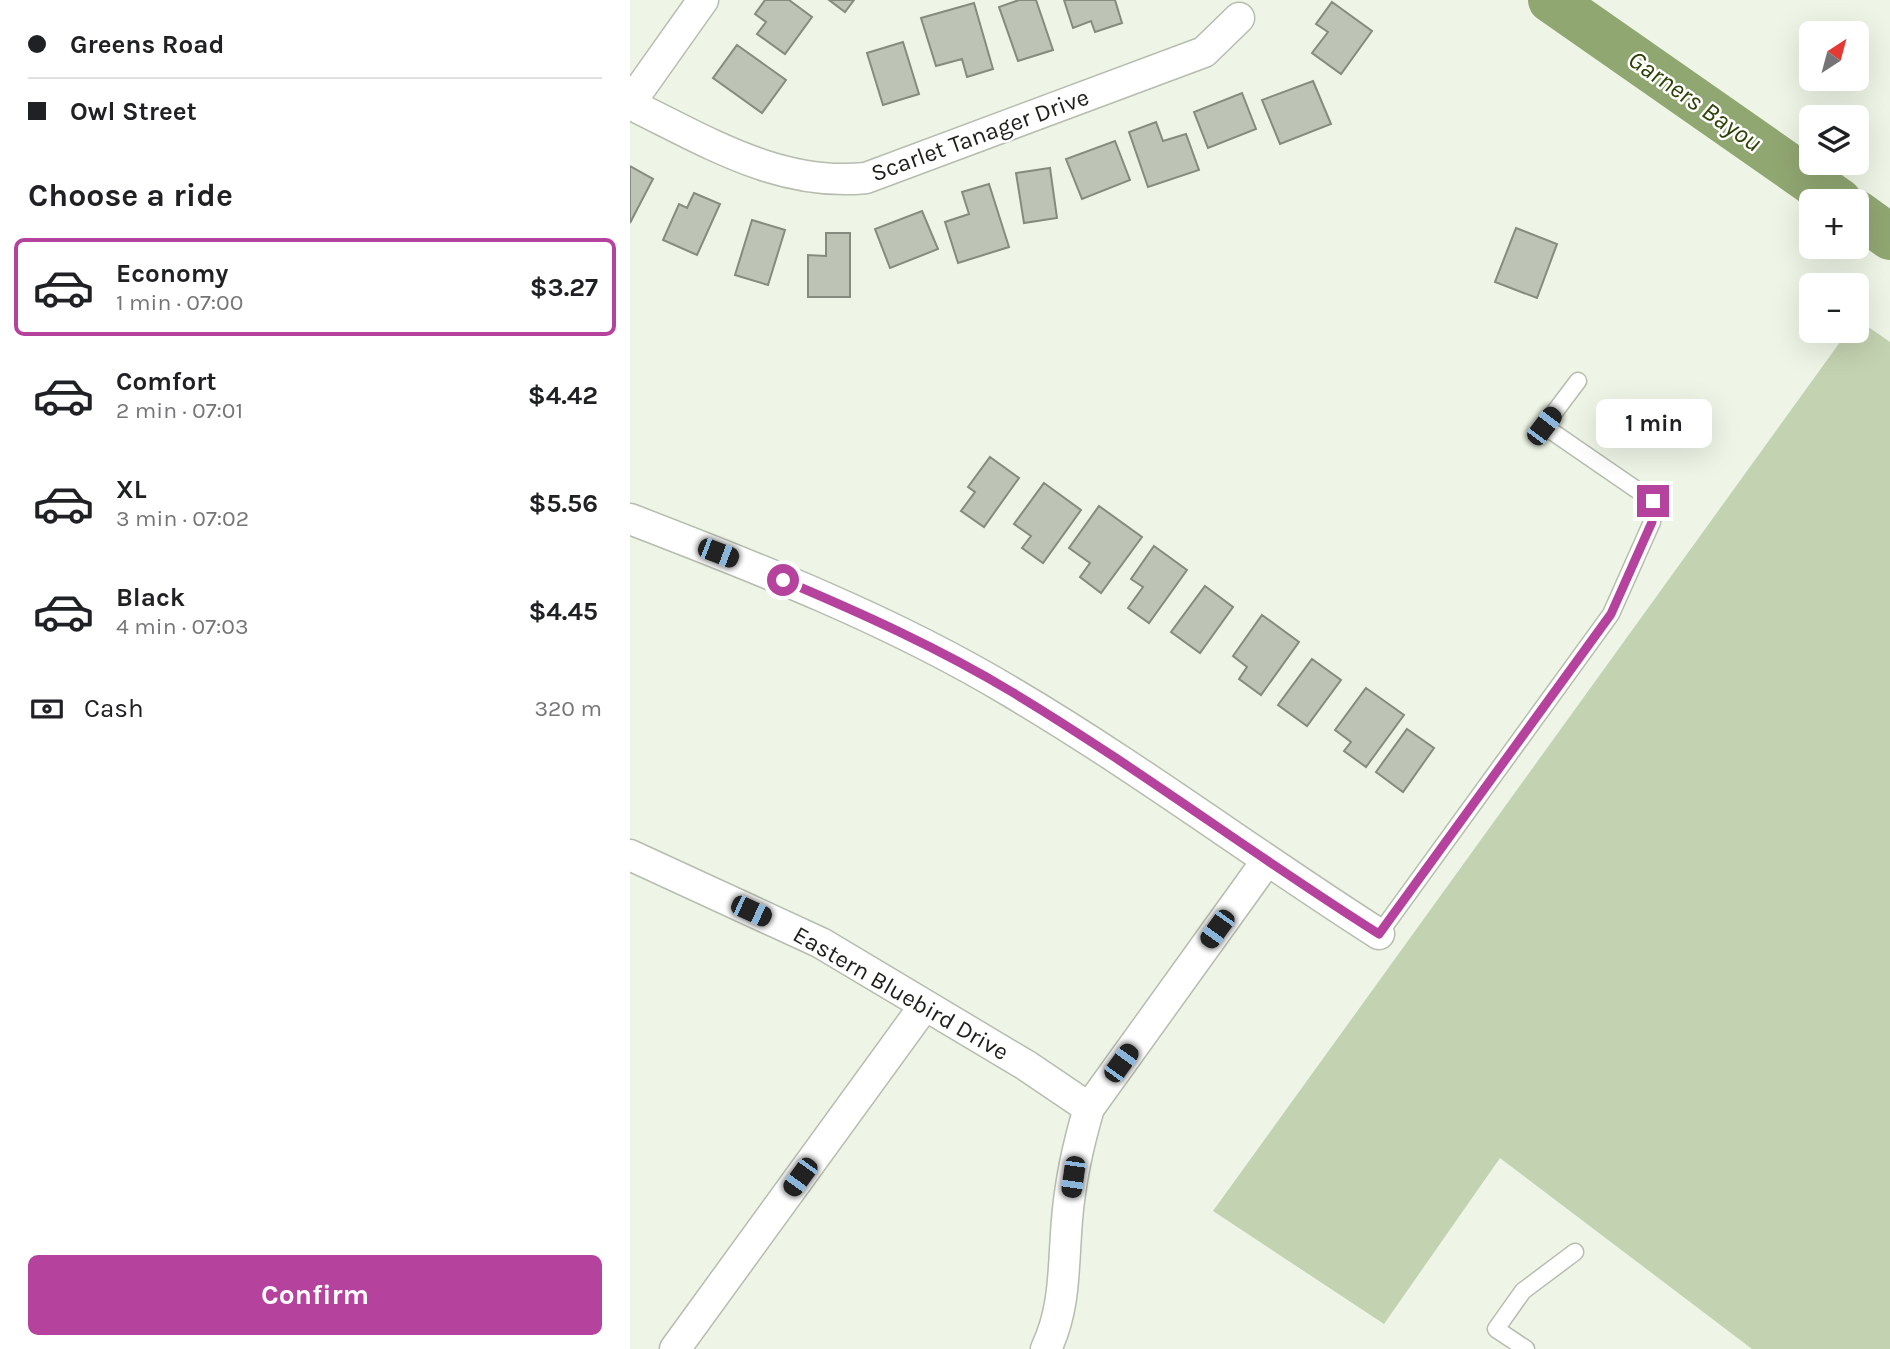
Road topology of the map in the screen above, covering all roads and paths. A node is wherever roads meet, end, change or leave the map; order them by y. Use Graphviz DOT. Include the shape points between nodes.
graph roads {
  1 [pos="703,0"];
  2 [pos="1239,18"];
  3 [pos="630,104"];
  4 [pos="1578,381"];
  5 [pos="630,519"];
  6 [pos="632,860"];
  7 [pos="1266,862"];
  8 [pos="1379,934"];
  9 [pos="925,1005"];
  10 [pos="1089,1108"];
  11 [pos="1575,1252"];
  12 [pos="675,1349"];
  13 [pos="1046,1349"];
  14 [pos="1526,1349"];
  1 -- 3 [label="street"];
  2 -- 3 [label="street, Scarlet Tanager Drive" via="1204,52 866,178 834,181 786,174"];
  4 -- 8 [label="lane" via="1544,426 1653,501 1652,522 1611,614"];
  5 -- 7 [label="street" via="871,618 1010,691 1144,776"];
  6 -- 9 [label="street, Eastern Bluebird Drive" via="821,943"];
  7 -- 8 [label="street"];
  7 -- 10 [label="street"];
  9 -- 10 [label="street, Eastern Bluebird Drive"];
  9 -- 12 [label="street"];
  10 -- 13 [label="street" via="1076,1155 1063,1294 1057,1326"];
  11 -- 14 [label="lane" via="1522,1291 1496,1329"];
}
